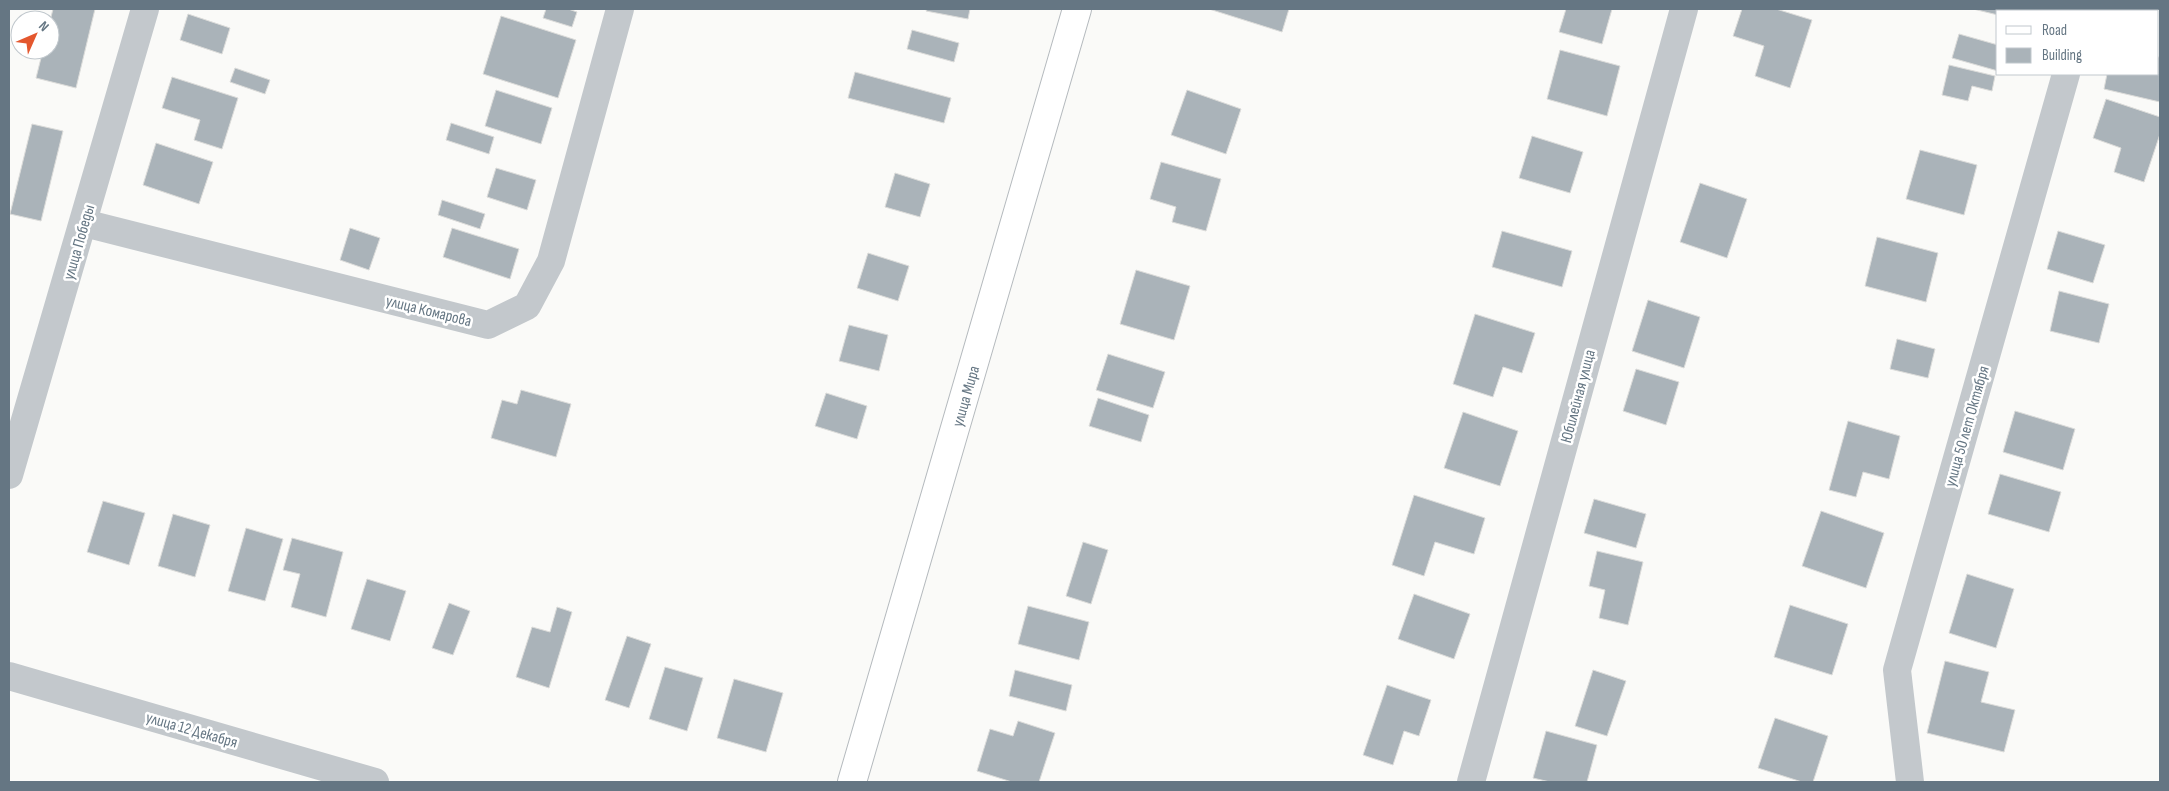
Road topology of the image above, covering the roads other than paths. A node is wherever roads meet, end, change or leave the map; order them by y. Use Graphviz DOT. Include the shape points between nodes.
graph roads {
  1 [pos="145,9"];
  2 [pos="620,9"];
  3 [pos="1076,9"];
  4 [pos="1684,9"];
  5 [pos="2066,75"];
  6 [pos="84,223"];
  7 [pos="9,475"];
  8 [pos="9,676"];
  9 [pos="375,782"];
  10 [pos="852,782"];
  11 [pos="1471,782"];
  12 [pos="1910,782"];
  1 -- 6 [label="street, улица Победы"];
  2 -- 6 [label="street, улица Комарова" via="551,261 527,306 488,325"];
  3 -- 10 [label="main road, улица Мира"];
  4 -- 11 [label="street, Юбилейная улица"];
  5 -- 12 [label="street, улица 50 лет Октября" via="1898,670"];
  6 -- 7 [label="street, улица Победы"];
  8 -- 9 [label="street, улица 12 Декабря"];
}
